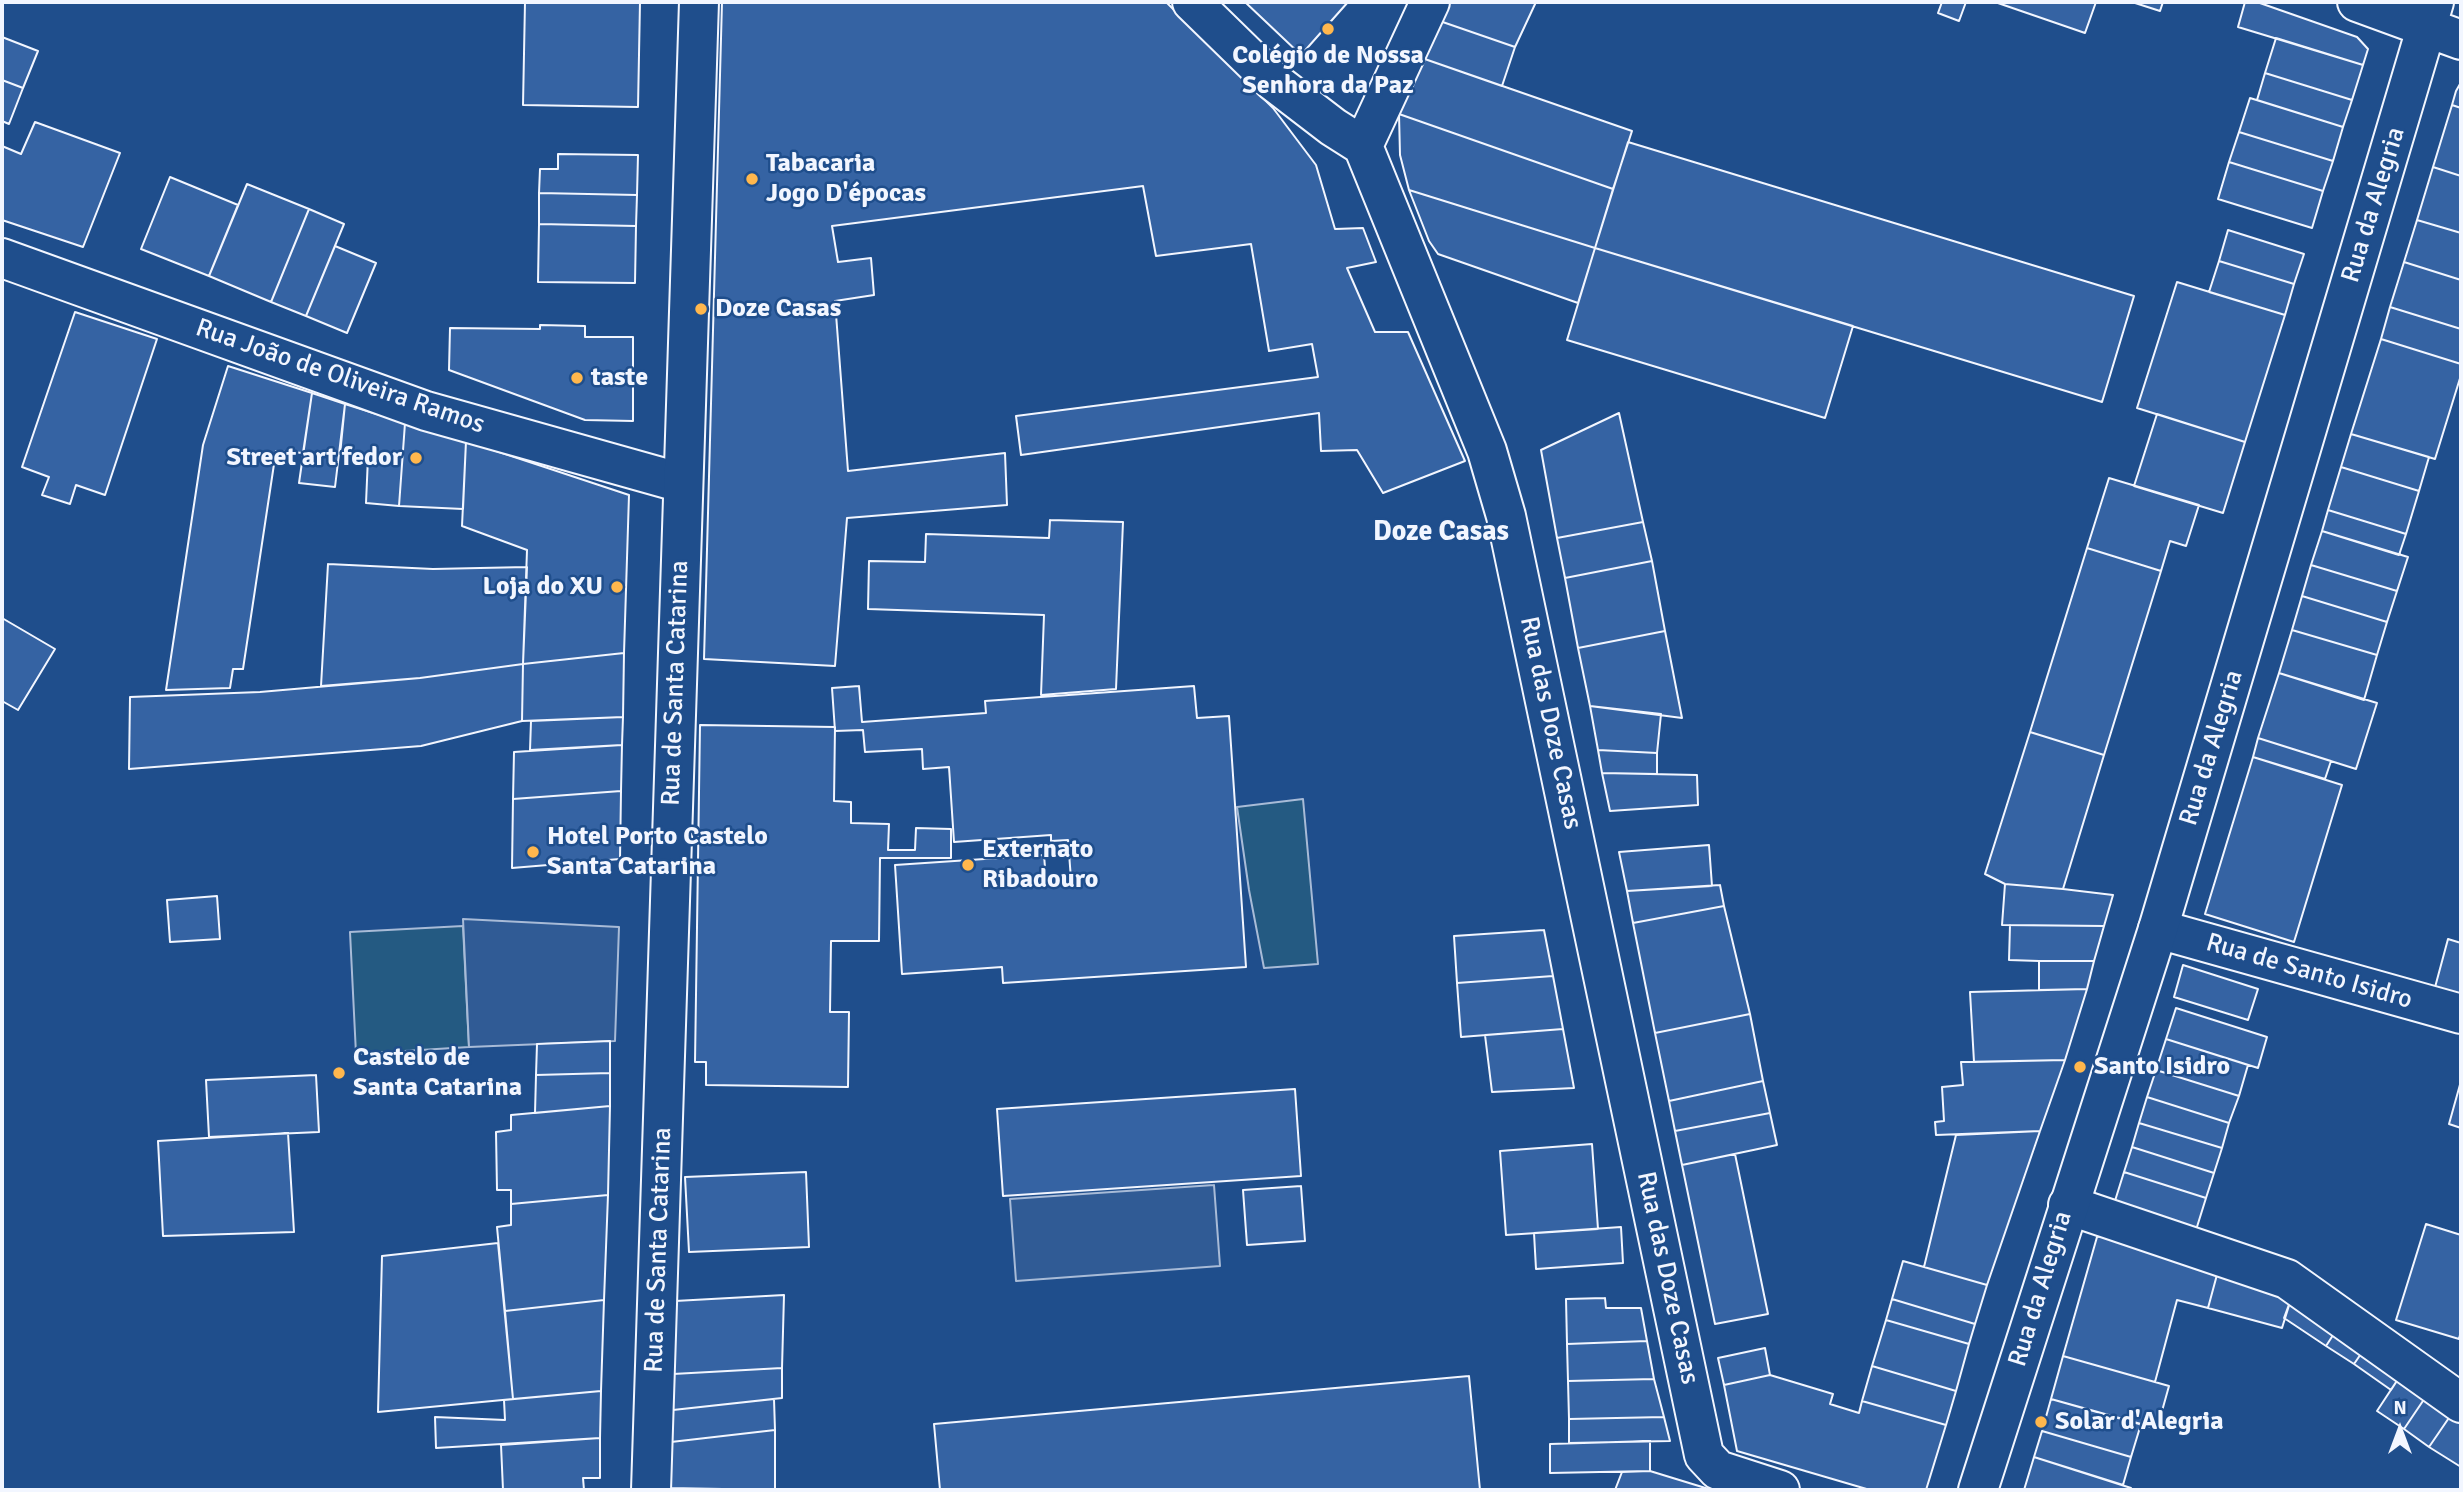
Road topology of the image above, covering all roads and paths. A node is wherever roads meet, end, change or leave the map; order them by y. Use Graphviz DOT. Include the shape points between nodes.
graph roads {
  1 [pos="699,2"];
  2 [pos="1192,2"];
  3 [pos="1430,2"];
  4 [pos="2357,2"];
  5 [pos="2441,23"];
  6 [pos="1363,146"];
  7 [pos="2,258"];
  8 [pos="682,483"];
  9 [pos="2158,929"];
  10 [pos="2461,1014"];
  11 [pos="2067,1205"];
  12 [pos="2461,1403"];
  13 [pos="651,1490"];
  14 [pos="1780,1490"];
  15 [pos="1978,1490"];
  1 -- 8 [label="street, Rua de Santa Catarina"];
  2 -- 6 [label="street" via="1273,81"];
  3 -- 6 [label="street"];
  4 -- 5 [label="street"];
  5 -- 9 [label="street, Rua da Alegria"];
  6 -- 14 [label="street, Rua das Doze Casas" via="1487,451 1506,516 1704,1455 1718,1470"];
  7 -- 8 [label="street, Rua João de Oliveira Ramos" via="426,411"];
  8 -- 13 [label="street, Rua de Santa Catarina"];
  9 -- 10 [label="street, Rua de Santo Isidro"];
  9 -- 11 [label="street, Rua da Alegria"];
  11 -- 12 [label="street" via="2287,1279"];
  11 -- 15 [label="street, Rua da Alegria"];
}
